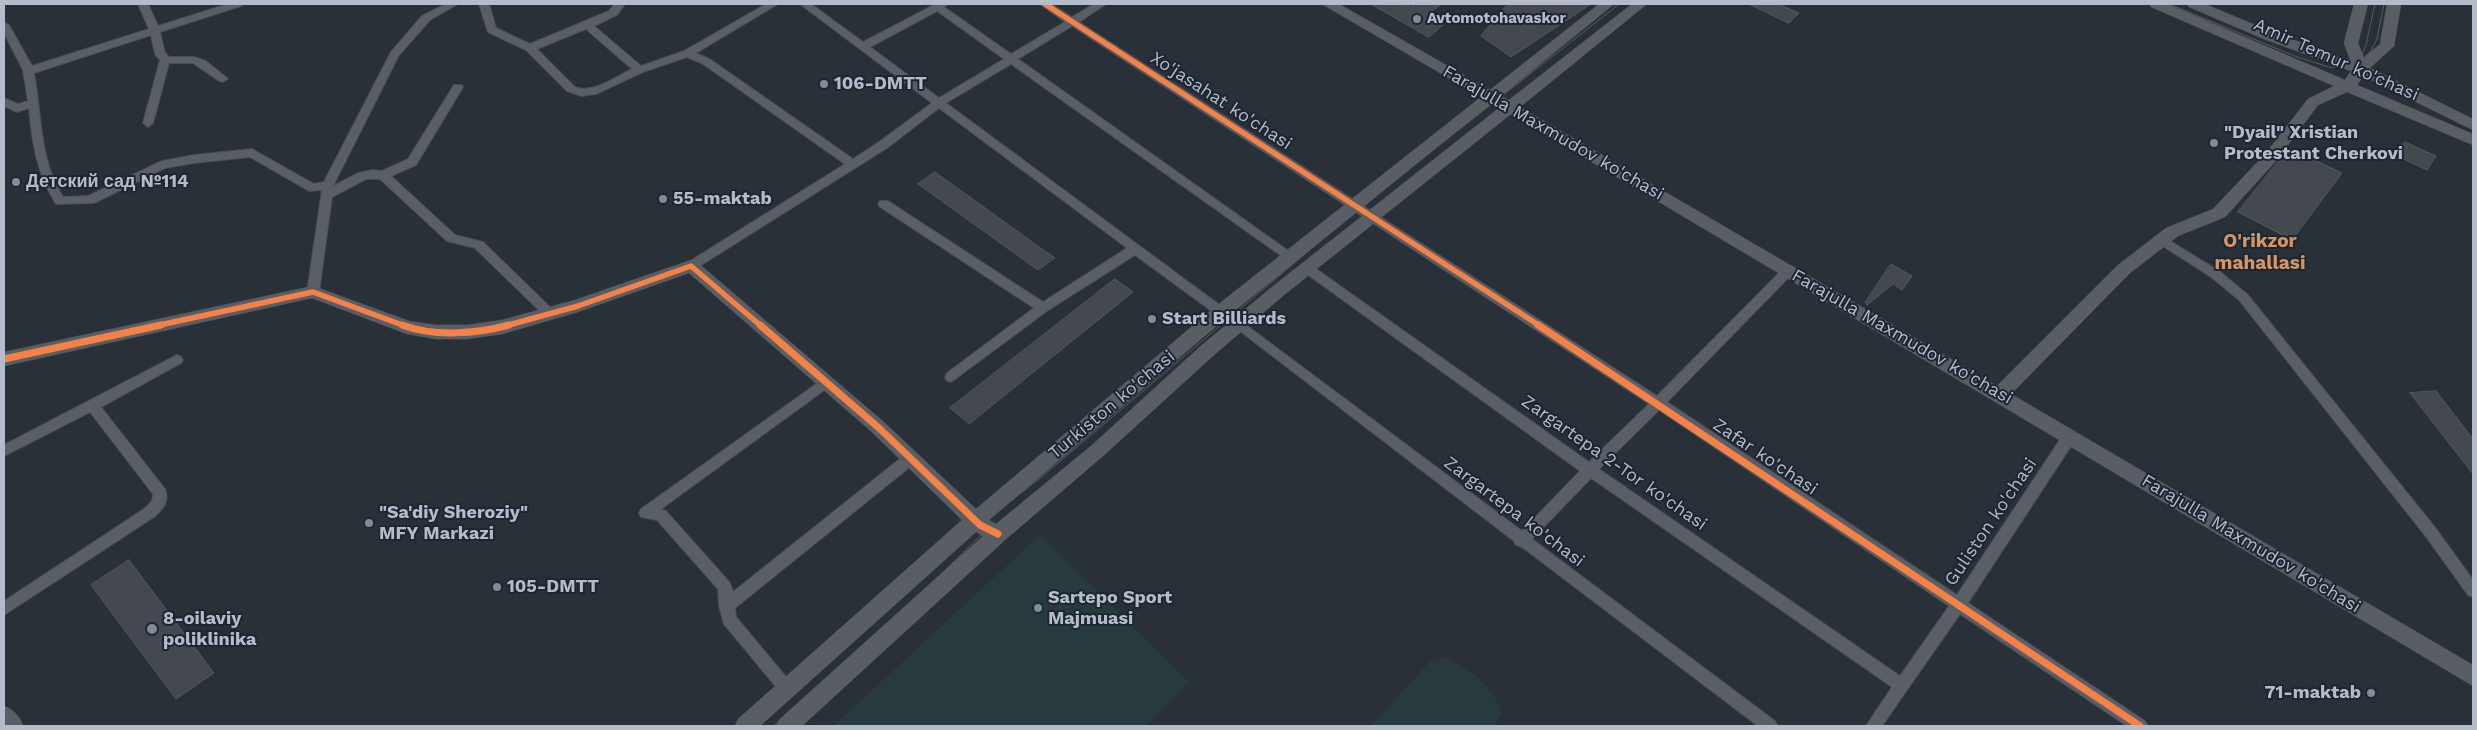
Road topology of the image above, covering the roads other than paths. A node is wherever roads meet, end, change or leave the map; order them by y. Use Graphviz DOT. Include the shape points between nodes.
graph roads {
  1 [pos="143,4"];
  2 [pos="238,4"];
  3 [pos="453,4"];
  4 [pos="484,4"];
  5 [pos="620,4"];
  6 [pos="773,4"];
  7 [pos="805,4"];
  8 [pos="1045,4"];
  9 [pos="1101,4"];
  10 [pos="1328,4"];
  11 [pos="1607,4"];
  12 [pos="1640,4"];
  13 [pos="2156,4"];
  14 [pos="2194,4"];
  15 [pos="2361,4"];
  16 [pos="2394,4"];
  17 [pos="940,5"];
  18 [pos="1072,21"];
  19 [pos="4,25"];
  20 [pos="587,25"];
  21 [pos="155,31"];
  22 [pos="864,46"];
  23 [pos="530,48"];
  24 [pos="688,53"];
  25 [pos="165,59"];
  26 [pos="1010,60"];
  27 [pos="2360,69"];
  28 [pos="28,70"];
  29 [pos="639,70"];
  30 [pos="223,80"];
  31 [pos="2349,84"];
  32 [pos="458,87"];
  33 [pos="1490,96"];
  34 [pos="4,102"];
  35 [pos="32,103"];
  36 [pos="939,103"];
  37 [pos="1511,107"];
  38 [pos="148,123"];
  39 [pos="2473,125"];
  40 [pos="2473,140"];
  41 [pos="852,163"];
  42 [pos="383,175"];
  43 [pos="328,190"];
  44 [pos="884,204"];
  45 [pos="1354,206"];
  46 [pos="1371,218"];
  47 [pos="2162,240"];
  48 [pos="1134,249"];
  49 [pos="1291,257"];
  50 [pos="691,266"];
  51 [pos="1308,269"];
  52 [pos="1789,270"];
  53 [pos="313,292"];
  54 [pos="1043,308"];
  55 [pos="1221,312"];
  56 [pos="550,314"];
  57 [pos="1238,326"];
  58 [pos="4,359"];
  59 [pos="177,360"];
  60 [pos="951,377"];
  61 [pos="826,382"];
  62 [pos="2000,394"];
  63 [pos="1658,403"];
  64 [pos="92,406"];
  65 [pos="2070,436"];
  66 [pos="4,451"];
  67 [pos="911,458"];
  68 [pos="1588,470"];
  69 [pos="976,520"];
  70 [pos="998,534"];
  71 [pos="1521,541"];
  72 [pos="2473,591"];
  73 [pos="1959,604"];
  74 [pos="726,606"];
  75 [pos="4,610"];
  76 [pos="2473,676"];
  77 [pos="1901,685"];
  78 [pos="787,689"];
  79 [pos="4,716"];
  80 [pos="13,726"];
  81 [pos="745,726"];
  82 [pos="788,726"];
  83 [pos="1770,726"];
  84 [pos="1873,726"];
  85 [pos="2140,726"];
  1 -- 21 [label="street"];
  2 -- 21 [label="street"];
  3 -- 43 [label="street" via="426,18 395,54"];
  4 -- 23 [label="street" via="492,30"];
  5 -- 20 [label="street" via="614,14"];
  6 -- 24 [label="street"];
  7 -- 22 [label="street"];
  8 -- 18 [label="street, Xo'jasahat ko'chasi"];
  9 -- 18 [label="street"];
  10 -- 33 [label="main road, Farajulla Maxmudov ko'chasi"];
  11 -- 33 [label="main road, Turkiston ko'chasi"];
  12 -- 37 [label="main road, Turkiston ko'chasi"];
  13 -- 31 [label="main road, Amir Temur ko'chasi"];
  14 -- 27 [label="main road, Amir Temur ko'chasi"];
  15 -- 27 [label="main road" via="2352,43"];
  16 -- 27 [label="main road" via="2387,46"];
  17 -- 22 [label="street"];
  17 -- 26 [label="street"];
  18 -- 26 [label="street"];
  18 -- 45 [label="street, Xo'jasahat ko'chasi"];
  19 -- 28 [label="street"];
  20 -- 23 [label="street"];
  20 -- 29 [label="street"];
  21 -- 25 [label="street" via="160,54"];
  21 -- 28 [label="street"];
  22 -- 36 [label="street"];
  23 -- 29 [label="street" via="580,93 592,92"];
  24 -- 29 [label="street"];
  24 -- 41 [label="street" via="707,62"];
  25 -- 30 [label="street" via="202,62"];
  25 -- 38 [label="street"];
  26 -- 36 [label="street"];
  26 -- 49 [label="street"];
  27 -- 31 [label="main road"];
  27 -- 39 [label="main road, Amir Temur ko'chasi"];
  28 -- 35 [label="street"];
  31 -- 40 [label="main road, Amir Temur ko'chasi"];
  31 -- 47 [label="main road" via="2313,102 2271,157 2219,213 2187,225"];
  32 -- 42 [label="street" via="412,162"];
  33 -- 37 [label="main road, Farajulla Maxmudov ko'chasi"];
  33 -- 45 [label="main road, Turkiston ko'chasi"];
  34 -- 35 [label="street" via="17,108"];
  35 -- 43 [label="street" via="49,188 60,201 90,200 162,166 252,153 312,188"];
  36 -- 41 [label="street"];
  36 -- 48 [label="street"];
  37 -- 46 [label="main road, Turkiston ko'chasi"];
  37 -- 52 [label="main road, Farajulla Maxmudov ko'chasi"];
  41 -- 50 [label="street"];
  42 -- 43 [label="street" via="362,176"];
  42 -- 56 [label="street" via="451,238 479,245"];
  43 -- 53 [label="street"];
  44 -- 54 [label="street"];
  45 -- 46 [label="street, Xo'jasahat ko'chasi"];
  45 -- 49 [label="main road, Turkiston ko'chasi"];
  46 -- 51 [label="main road, Turkiston ko'chasi"];
  46 -- 63 [label="street, Zafar ko'chasi"];
  47 -- 62 [label="main road" via="2124,269"];
  47 -- 72 [label="street" via="2215,274 2243,297 2414,511"];
  48 -- 54 [label="street"];
  48 -- 55 [label="street"];
  49 -- 55 [label="main road, Turkiston ko'chasi"];
  50 -- 56 [label="main road"];
  50 -- 61 [label="main road"];
  51 -- 57 [label="main road, Turkiston ko'chasi"];
  51 -- 68 [label="street, Zargartepa 2-Tor ko'chasi"];
  52 -- 62 [label="main road, Farajulla Maxmudov ko'chasi"];
  52 -- 63 [label="street"];
  53 -- 56 [label="main road" via="407,327 436,332 502,327"];
  53 -- 58 [label="main road"];
  54 -- 60 [label="street"];
  55 -- 69 [label="main road, Turkiston ko'chasi"];
  57 -- 70 [label="main road, Turkiston ko'chasi"];
  57 -- 71 [label="street, Zargartepa ko'chasi"];
  59 -- 64 [label="street"];
  61 -- 67 [label="main road"];
  61 -- 74 [label="street" via="646,513 661,515 726,587"];
  62 -- 65 [label="main road, Farajulla Maxmudov ko'chasi"];
  63 -- 68 [label="street"];
  63 -- 73 [label="street, Zafar ko'chasi"];
  64 -- 66 [label="street"];
  64 -- 75 [label="street" via="160,493 159,504"];
  65 -- 73 [label="street, Guliston ko'chasi"];
  65 -- 76 [label="main road, Farajulla Maxmudov ko'chasi"];
  67 -- 69 [label="main road"];
  67 -- 74 [label="street"];
  68 -- 71 [label="street"];
  68 -- 77 [label="street, Zargartepa 2-Tor ko'chasi"];
  69 -- 70 [label="main road"];
  69 -- 78 [label="main road, Turkiston ko'chasi"];
  70 -- 82 [label="main road, Turkiston ko'chasi"];
  71 -- 83 [label="street, Zargartepa ko'chasi"];
  73 -- 77 [label="street, Guliston ko'chasi"];
  73 -- 85 [label="street, Zafar ko'chasi"];
  74 -- 78 [label="street" via="729,619"];
  77 -- 84 [label="street, Guliston ko'chasi"];
  78 -- 81 [label="main road, Turkiston ko'chasi"];
  79 -- 80 [label="main road"];
}
